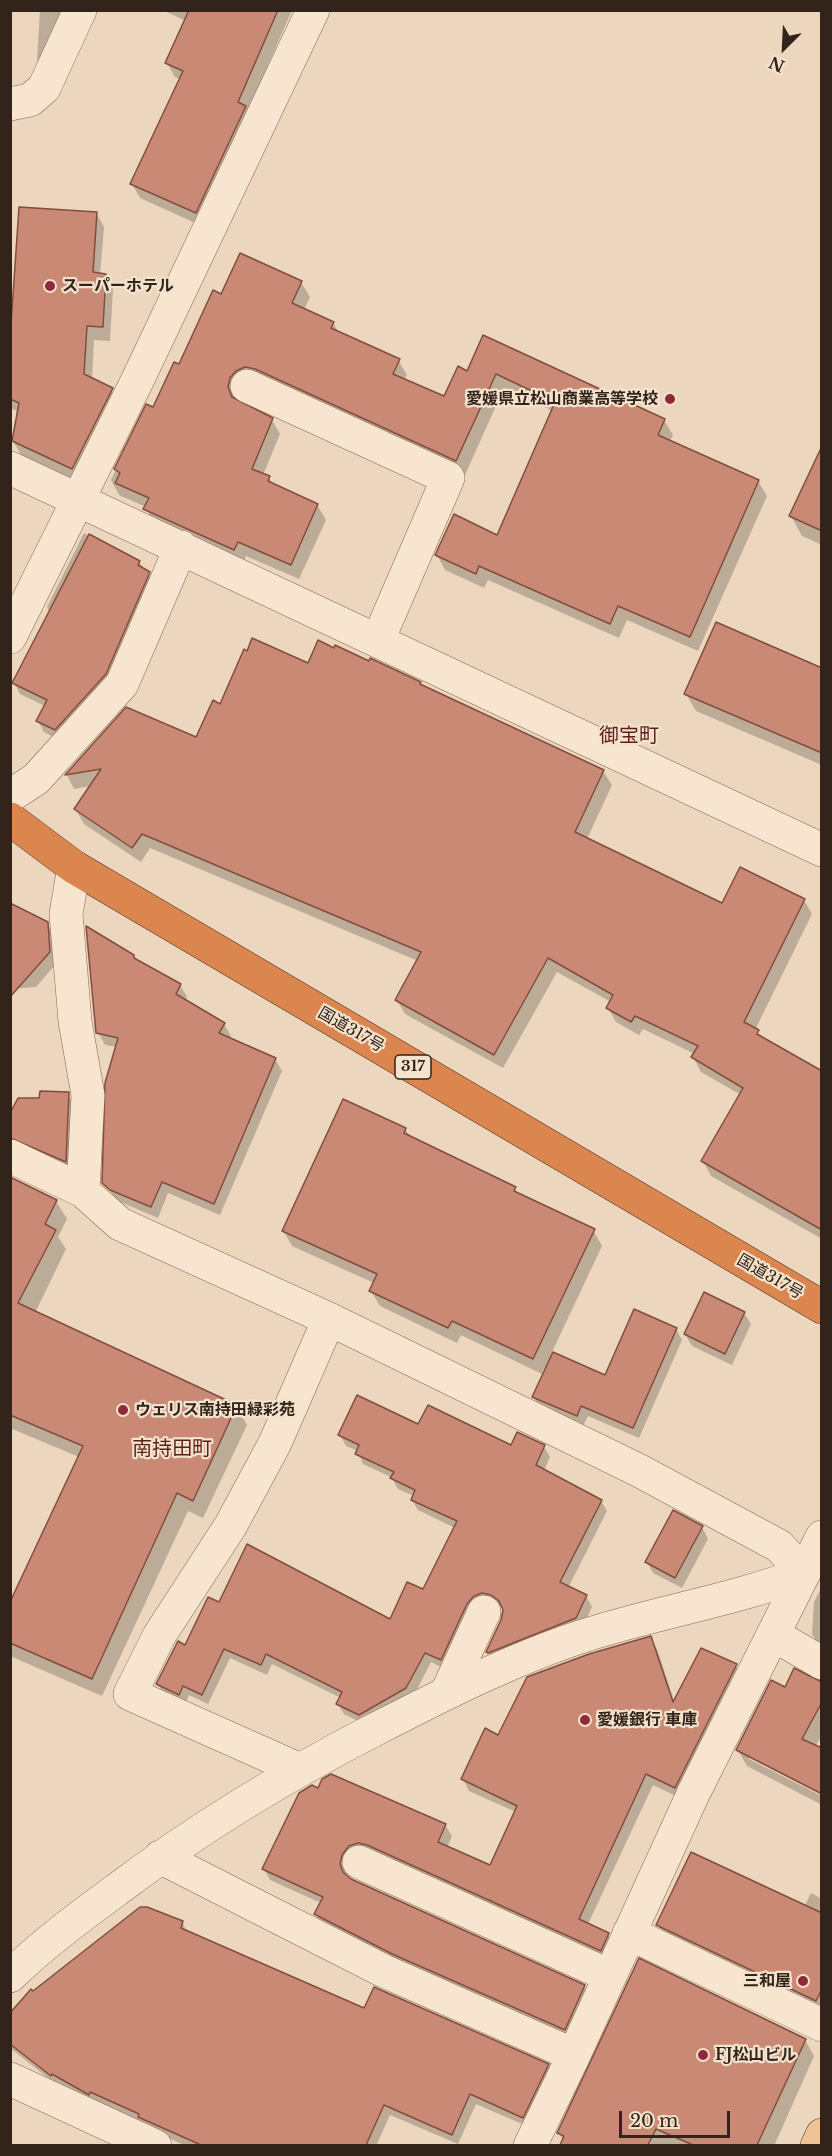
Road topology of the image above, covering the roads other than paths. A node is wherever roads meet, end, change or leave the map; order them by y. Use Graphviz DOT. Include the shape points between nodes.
graph roads {
  1 [pos="80,10"];
  2 [pos="313,10"];
  3 [pos="10,104"];
  4 [pos="247,386"];
  5 [pos="10,468"];
  6 [pos="78,498"];
  7 [pos="181,547"];
  8 [pos="10,637"];
  9 [pos="378,640"];
  10 [pos="10,796"];
  11 [pos="10,819"];
  12 [pos="822,850"];
  13 [pos="74,867"];
  14 [pos="10,1156"];
  15 [pos="83,1191"];
  16 [pos="822,1307"];
  17 [pos="329,1319"];
  18 [pos="822,1537"];
  19 [pos="804,1573"];
  20 [pos="484,1612"];
  21 [pos="774,1635"];
  22 [pos="822,1663"];
  23 [pos="447,1692"];
  24 [pos="298,1769"];
  25 [pos="160,1857"];
  26 [pos="358,1862"];
  27 [pos="629,1933"];
  28 [pos="10,1976"];
  29 [pos="609,1976"];
  30 [pos="822,2025"];
  31 [pos="574,2055"];
  32 [pos="10,2079"];
  33 [pos="822,2135"];
  34 [pos="155,2145"];
  35 [pos="530,2145"];
  36 [pos="817,2145"];
  1 -- 3 [label="street" via="44,88 30,100"];
  2 -- 6 [label="street"];
  4 -- 9 [label="street" via="448,478"];
  5 -- 6 [label="street"];
  6 -- 7 [label="street"];
  6 -- 8 [label="street"];
  7 -- 9 [label="street"];
  7 -- 10 [label="street" via="122,684 36,779"];
  9 -- 12 [label="street"];
  11 -- 13 [label="highway, 国道317号 / 317"];
  13 -- 15 [label="street" via="66,914 75,1021 88,1095"];
  13 -- 16 [label="highway, 国道317号 / 317"];
  14 -- 15 [label="street"];
  15 -- 17 [label="street" via="120,1224"];
  17 -- 19 [label="street" via="650,1477 778,1546"];
  17 -- 24 [label="street" via="275,1443 231,1525 159,1636 130,1694"];
  18 -- 19 [label="street"];
  19 -- 21 [label="street"];
  19 -- 23 [label="street" via="760,1590 582,1636"];
  20 -- 23 [label="street"];
  21 -- 22 [label="street"];
  21 -- 27 [label="street" via="693,1792"];
  23 -- 24 [label="street"];
  24 -- 25 [label="street"];
  25 -- 28 [label="street" via="44,1943"];
  25 -- 31 [label="street" via="384,1971"];
  26 -- 29 [label="street"];
  27 -- 29 [label="street"];
  27 -- 30 [label="street"];
  29 -- 31 [label="street"];
  31 -- 35 [label="street"];
  32 -- 34 [label="street"];
  33 -- 36 [label="main road"];
}
